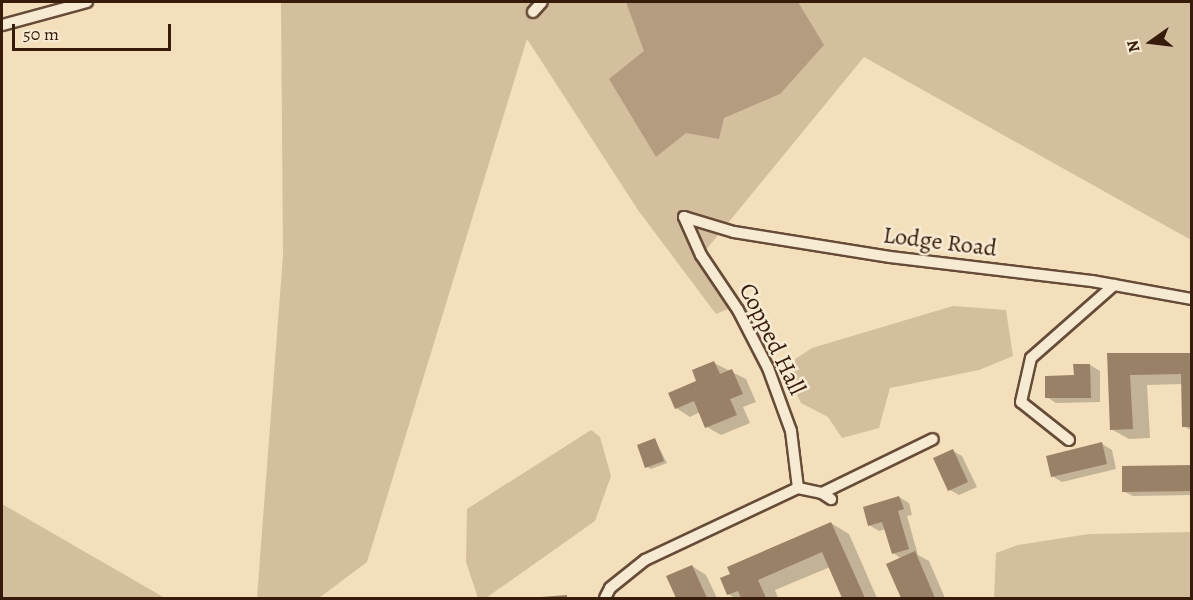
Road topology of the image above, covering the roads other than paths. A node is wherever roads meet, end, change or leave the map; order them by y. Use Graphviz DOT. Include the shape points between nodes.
graph roads {
  1 [pos="87,2"];
  2 [pos="542,2"];
  3 [pos="533,12"];
  4 [pos="2,25"];
  5 [pos="684,217"];
  6 [pos="1114,285"];
  7 [pos="1191,299"];
  8 [pos="933,439"];
  9 [pos="1069,440"];
  10 [pos="798,488"];
  11 [pos="605,598"];
  1 -- 4 [label="lane"];
  2 -- 3 [label="lane"];
  5 -- 6 [label="lane, Lodge Road" via="734,232 890,258"];
  5 -- 10 [label="lane, Copped Hall" via="701,255 738,310 768,368 791,431"];
  6 -- 7 [label="lane, Lodge Road"];
  6 -- 9 [label="lane" via="1031,358 1021,402"];
  8 -- 10 [label="lane" via="826,496"];
  10 -- 11 [label="lane" via="645,560 610,588"];
}
